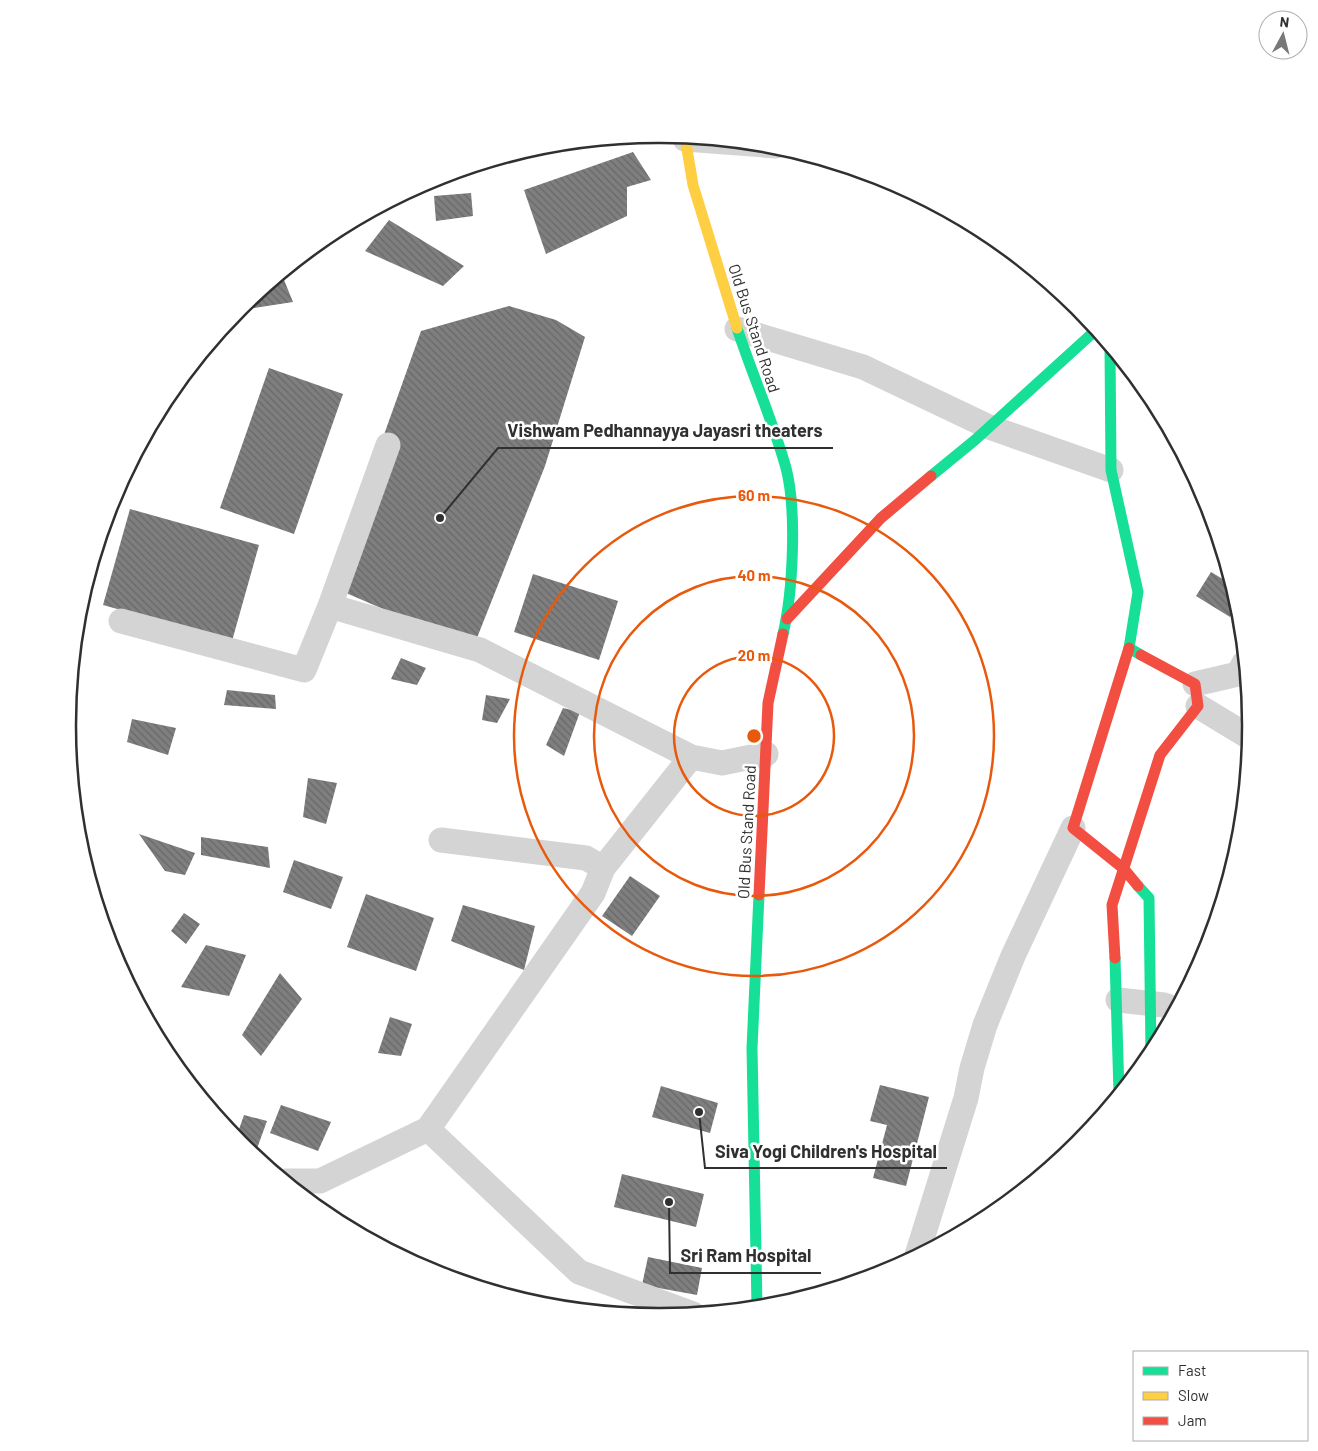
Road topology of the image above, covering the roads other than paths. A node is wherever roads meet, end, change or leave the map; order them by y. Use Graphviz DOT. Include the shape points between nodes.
graph roads {
  1 [pos="686,144"];
  2 [pos="736,329"];
  3 [pos="1091,335"];
  4 [pos="1110,357"];
  5 [pos="989,427"];
  6 [pos="388,445"];
  7 [pos="1111,470"];
  8 [pos="330,606"];
  9 [pos="787,619"];
  10 [pos="121,622"];
  11 [pos="1129,648"];
  12 [pos="1239,671"];
  13 [pos="1197,695"];
  14 [pos="1242,731"];
  15 [pos="766,754"];
  16 [pos="691,756"];
  17 [pos="1073,828"];
  18 [pos="441,840"];
  19 [pos="603,868"];
  20 [pos="1124,869"];
  21 [pos="1118,1000"];
  22 [pos="1149,1004"];
  23 [pos="1169,1008"];
  24 [pos="1150,1039"];
  25 [pos="1119,1083"];
  26 [pos="428,1129"];
  27 [pos="296,1181"];
  28 [pos="920,1247"];
  29 [pos="757,1300"];
  30 [pos="676,1308"];
  1 -- 2 [label="main road, Old Bus Stand Road" via="692,185"];
  2 -- 5 [label="street" via="863,367"];
  2 -- 9 [label="main road, Old Bus Stand Road" via="786,468 793,525"];
  3 -- 5 [label="main road"];
  4 -- 7 [label="main road"];
  5 -- 7 [label="street"];
  5 -- 9 [label="main road" via="881,518"];
  6 -- 8 [label="street"];
  7 -- 11 [label="main road" via="1138,592"];
  8 -- 10 [label="street" via="304,670"];
  8 -- 16 [label="street" via="480,650"];
  9 -- 15 [label="main road, Old Bus Stand Road" via="768,703"];
  11 -- 13 [label="main road"];
  11 -- 17 [label="main road"];
  12 -- 13 [label="street"];
  13 -- 14 [label="street"];
  13 -- 20 [label="main road" via="1160,755"];
  15 -- 16 [label="street" via="722,763"];
  15 -- 29 [label="main road, Old Bus Stand Road" via="752,1048"];
  16 -- 19 [label="street"];
  17 -- 20 [label="main road"];
  17 -- 28 [label="street" via="1013,956 985,1025"];
  18 -- 19 [label="street" via="586,858"];
  19 -- 26 [label="street" via="593,892"];
  20 -- 21 [label="main road" via="1112,904"];
  20 -- 22 [label="main road" via="1149,898"];
  21 -- 22 [label="street"];
  21 -- 25 [label="main road"];
  22 -- 23 [label="street"];
  22 -- 24 [label="main road"];
  26 -- 27 [label="street" via="320,1181"];
  26 -- 30 [label="street" via="579,1272"];
}
